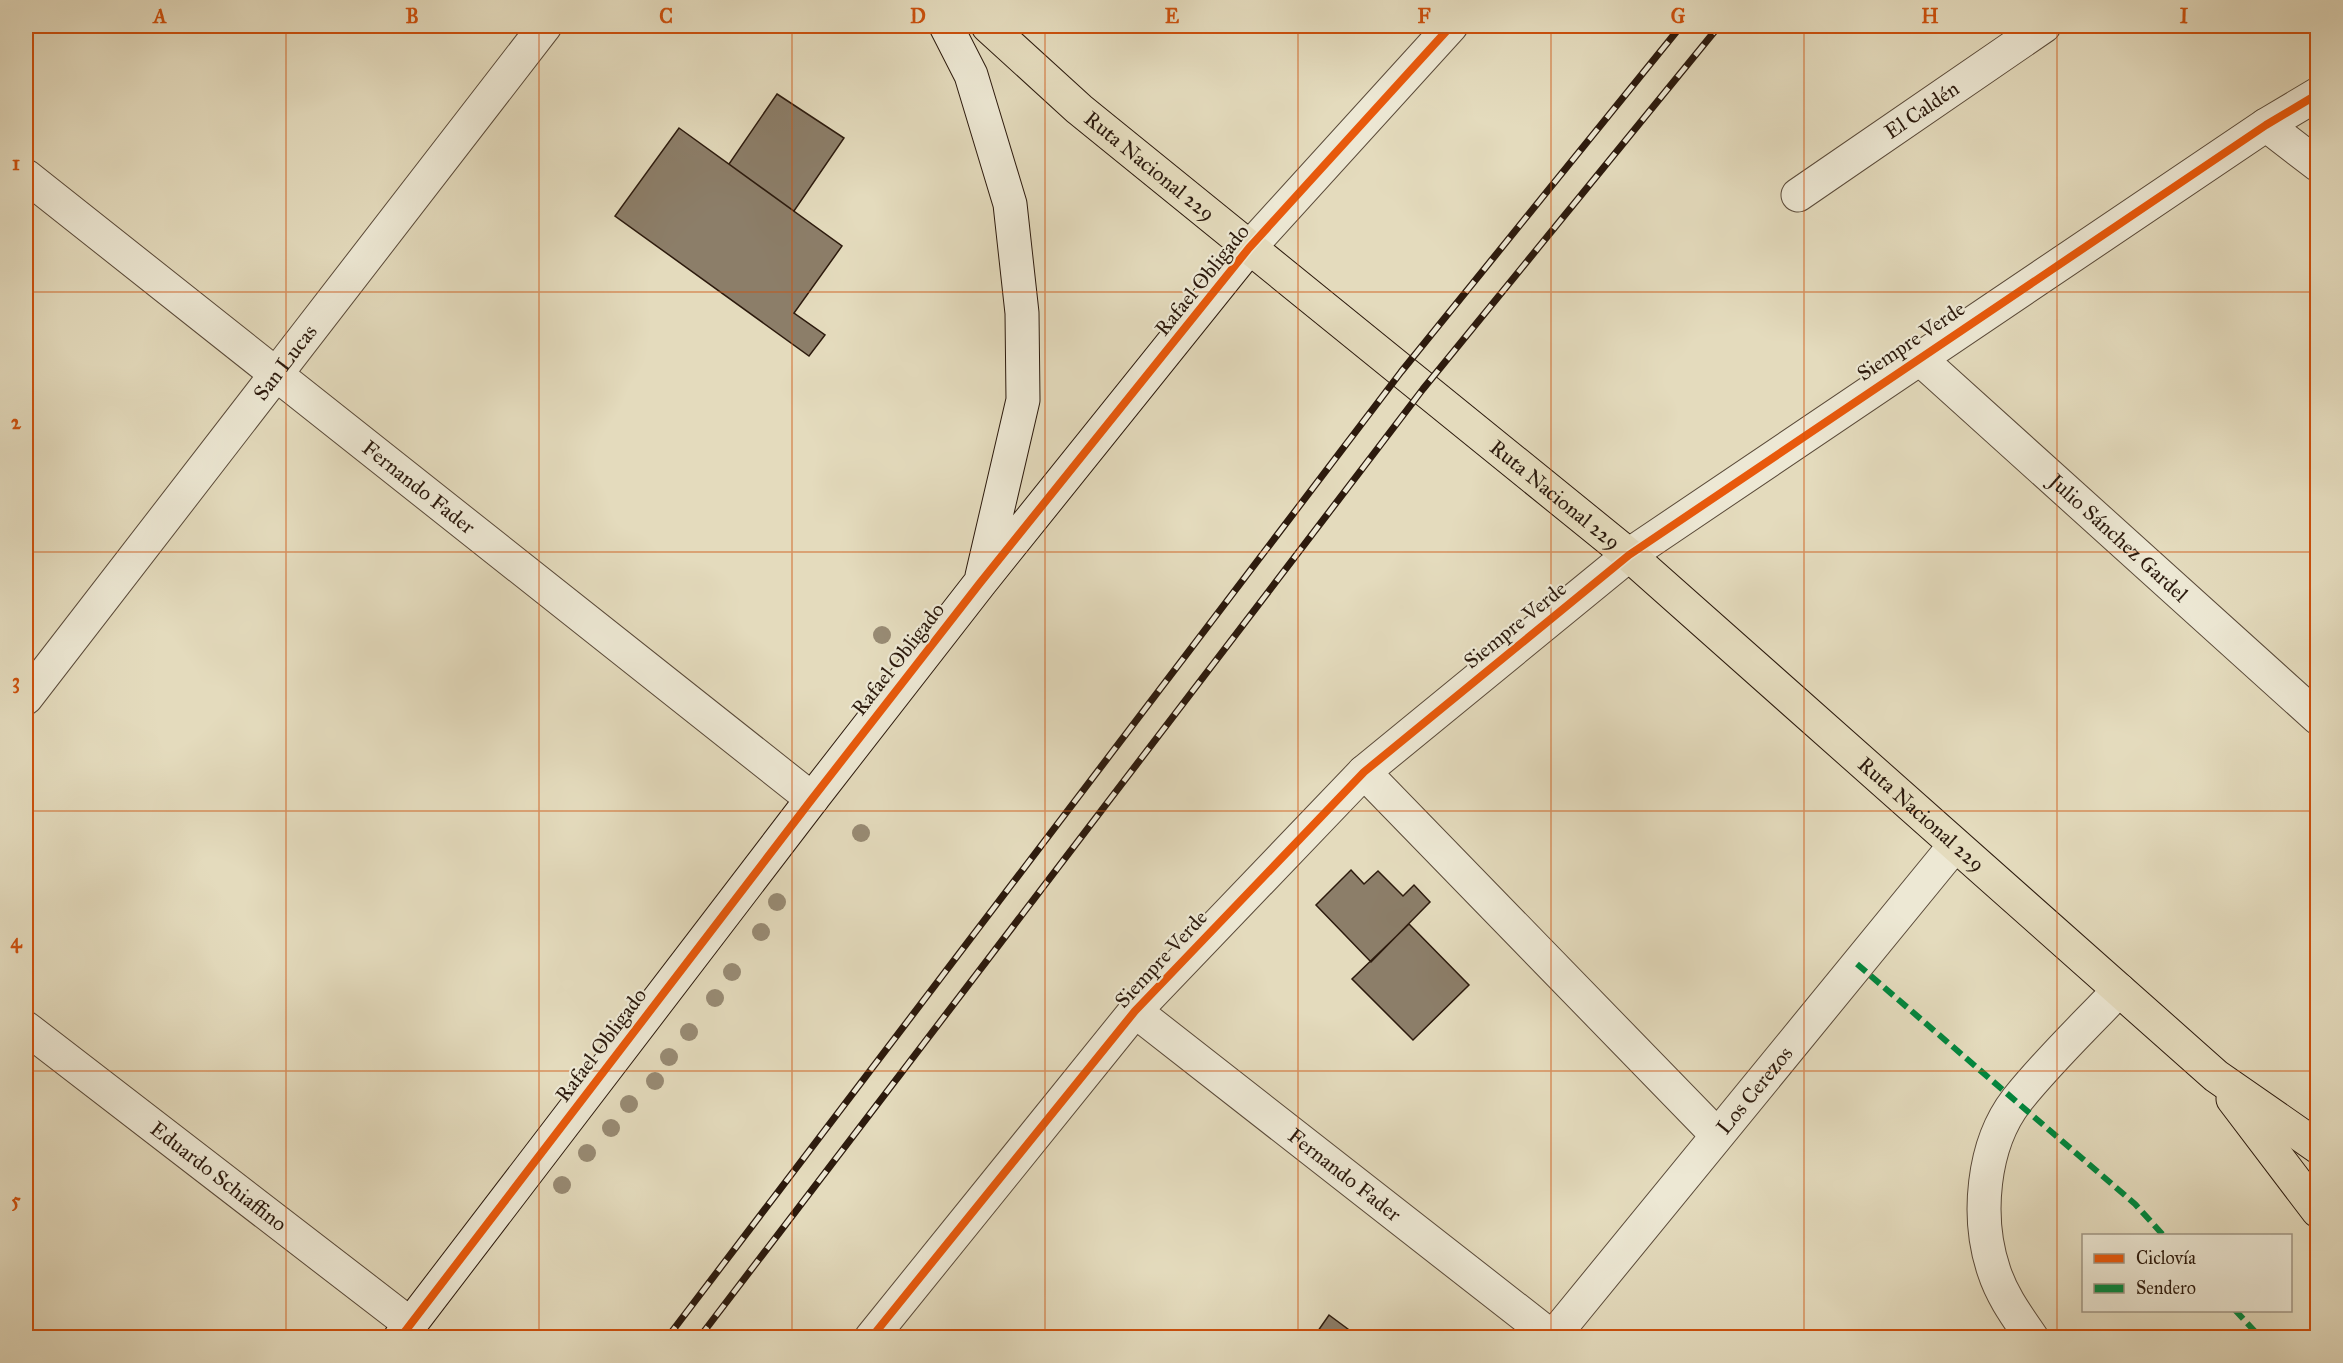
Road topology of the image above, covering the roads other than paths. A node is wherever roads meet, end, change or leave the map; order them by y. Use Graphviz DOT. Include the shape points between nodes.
graph roads {
  1 [pos="545,26"];
  2 [pos="946,26"];
  3 [pos="988,26"];
  4 [pos="1451,26"];
  5 [pos="2044,26"];
  6 [pos="2318,94"];
  7 [pos="2266,124"];
  8 [pos="2318,165"];
  9 [pos="26,176"];
  10 [pos="1797,195"];
  11 [pos="1249,248"];
  12 [pos="1918,357"];
  13 [pos="276,374"];
  14 [pos="1629,555"];
  15 [pos="980,583"];
  16 [pos="26,698"];
  17 [pos="2318,718"];
  18 [pos="1364,772"];
  19 [pos="812,799"];
  20 [pos="1955,845"];
  21 [pos="2119,990"];
  22 [pos="1135,1011"];
  23 [pos="26,1028"];
  24 [pos="2216,1076"];
  25 [pos="1717,1135"];
  26 [pos="2318,1147"];
  27 [pos="2318,1211"];
  28 [pos="405,1331"];
  29 [pos="872,1338"];
  30 [pos="1552,1338"];
  31 [pos="2032,1338"];
  1 -- 13 [label="street, San Lucas"];
  2 -- 15 [label="street" via="971,75 1010,204 1022,313 1023,400"];
  3 -- 11 [label="highway, Ruta Nacional 229" via="1079,109"];
  4 -- 11 [label="street, Rafael Obligado"];
  5 -- 10 [label="street, El Caldén"];
  6 -- 7 [label="street, Siempre Verde"];
  7 -- 8 [label="street"];
  7 -- 12 [label="street, Siempre Verde"];
  9 -- 13 [label="street, Fernando Fader"];
  11 -- 14 [label="highway, Ruta Nacional 229"];
  11 -- 15 [label="street, Rafael Obligado"];
  12 -- 14 [label="street, Siempre Verde"];
  12 -- 17 [label="street, Julio Sánchez Gardel"];
  13 -- 16 [label="street, San Lucas"];
  13 -- 19 [label="street, Fernando Fader"];
  14 -- 18 [label="street, Siempre Verde"];
  14 -- 20 [label="highway, Ruta Nacional 229"];
  15 -- 19 [label="street, Rafael Obligado"];
  18 -- 22 [label="street, Siempre Verde"];
  18 -- 25 [label="street"];
  19 -- 28 [label="street, Rafael Obligado"];
  20 -- 21 [label="highway, Ruta Nacional 229"];
  20 -- 25 [label="street, Los Cerezos"];
  21 -- 24 [label="highway, Ruta Nacional 229"];
  21 -- 31 [label="street" via="2016,1101 1992,1154 1984,1212 1987,1242 2005,1298"];
  22 -- 29 [label="street, Siempre Verde"];
  22 -- 30 [label="street, Fernando Fader"];
  23 -- 28 [label="street, Eduardo Schiaffino"];
  24 -- 26 [label="highway, Ruta Nacional 229"];
  24 -- 27 [label="highway, Ruta Nacional 229"];
  25 -- 30 [label="street, Los Cerezos"];
}
